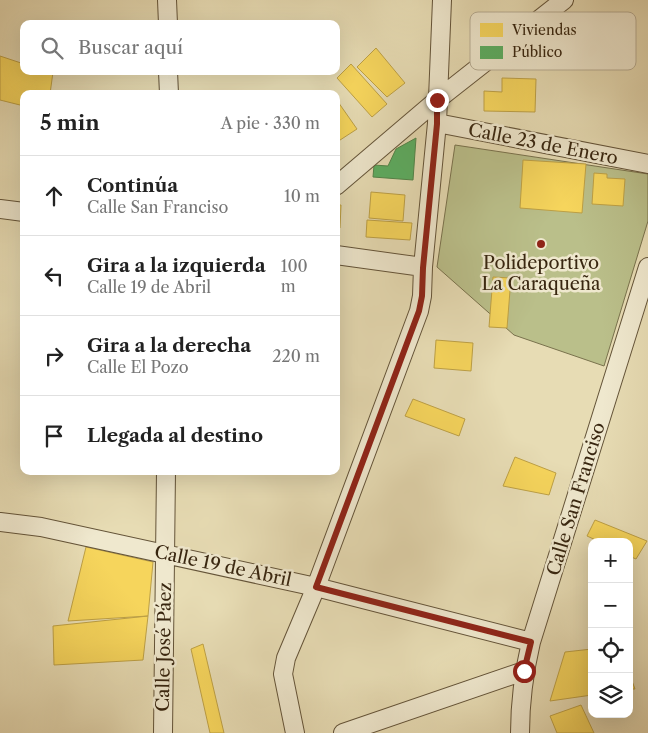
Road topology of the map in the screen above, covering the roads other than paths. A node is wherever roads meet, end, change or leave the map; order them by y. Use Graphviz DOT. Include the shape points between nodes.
graph roads {
  1 [pos="168,0"];
  2 [pos="442,0"];
  3 [pos="564,0"];
  4 [pos="549,12"];
  5 [pos="168,20"];
  6 [pos="475,70"];
  7 [pos="168,75"];
  8 [pos="168,90"];
  9 [pos="437,100"];
  10 [pos="437,124"];
  11 [pos="648,164"];
  12 [pos="340,183"];
  13 [pos="0,209"];
  14 [pos="20,212"];
  15 [pos="340,255"];
  16 [pos="648,267"];
  17 [pos="423,268"];
  18 [pos="166,475"];
  19 [pos="0,522"];
  20 [pos="165,553"];
  21 [pos="316,587"];
  22 [pos="531,642"];
  23 [pos="524,671"];
  24 [pos="163,733"];
  25 [pos="295,733"];
  26 [pos="343,733"];
  27 [pos="520,733"];
  1 -- 5 [label="street"];
  2 -- 9 [label="street"];
  3 -- 4 [label="street"];
  6 -- 9 [label="street"];
  7 -- 8 [label="street"];
  9 -- 10 [label="street"];
  9 -- 12 [label="street"];
  10 -- 11 [label="street, Calle 23 de Enero"];
  10 -- 17 [label="street"];
  13 -- 14 [label="street"];
  15 -- 17 [label="street"];
  16 -- 22 [label="street, Calle San Franciso"];
  17 -- 21 [label="street" via="419,311"];
  18 -- 20 [label="street, Calle José Páez"];
  19 -- 20 [label="street, Calle 19 de Abril" via="41,527"];
  20 -- 21 [label="street, Calle 19 de Abril"];
  20 -- 24 [label="street, Calle José Páez"];
  21 -- 22 [label="street, Calle 19 de Abril"];
  21 -- 25 [label="street" via="286,658 283,674"];
  22 -- 23 [label="street, Calle San Franciso"];
  23 -- 26 [label="street"];
  23 -- 27 [label="street, Calle San Franciso"];
}
